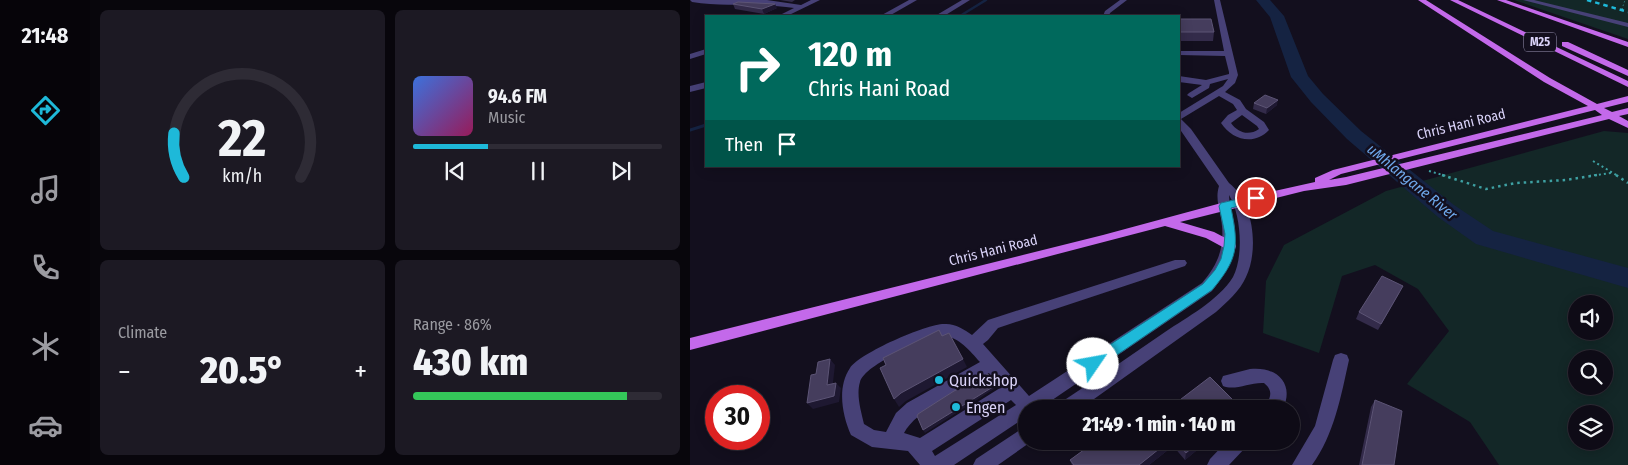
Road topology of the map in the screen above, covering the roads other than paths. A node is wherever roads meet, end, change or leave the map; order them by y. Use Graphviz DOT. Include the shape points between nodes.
graph roads {
  1 [pos="692,0"];
  2 [pos="793,0"];
  3 [pos="817,0"];
  4 [pos="914,0"];
  5 [pos="967,0"];
  6 [pos="1124,0"];
  7 [pos="1217,0"];
  8 [pos="1421,0"];
  9 [pos="1453,0"];
  10 [pos="1467,0"];
  11 [pos="1500,0"];
  12 [pos="1526,0"];
  13 [pos="737,1"];
  14 [pos="782,4"];
  15 [pos="801,7"];
  16 [pos="784,15"];
  17 [pos="886,15"];
  18 [pos="941,15"];
  19 [pos="1106,15"];
  20 [pos="1628,25"];
  21 [pos="1628,45"];
  22 [pos="705,51"];
  23 [pos="1180,53"];
  24 [pos="1229,54"];
  25 [pos="690,57"];
  26 [pos="1628,73"];
  27 [pos="1234,75"];
  28 [pos="1180,79"];
  29 [pos="1206,83"];
  30 [pos="1628,84"];
  31 [pos="705,85"];
  32 [pos="690,89"];
  33 [pos="1219,93"];
  34 [pos="1192,95"];
  35 [pos="1628,99"];
  36 [pos="1595,107"];
  37 [pos="1242,111"];
  38 [pos="1628,111"];
  39 [pos="1610,115"];
  40 [pos="1180,116"];
  41 [pos="1180,123"];
  42 [pos="1628,125"];
  43 [pos="1341,177"];
  44 [pos="1225,186"];
  45 [pos="1240,202"];
  46 [pos="1225,206"];
  47 [pos="1162,222"];
  48 [pos="1230,246"];
  49 [pos="1180,263"];
  50 [pos="971,343"];
  51 [pos="690,344"];
  52 [pos="1341,360"];
  53 [pos="990,364"];
  54 [pos="1229,381"];
  55 [pos="1012,390"];
  56 [pos="1021,400"];
  57 [pos="1041,400"];
  58 [pos="1079,400"];
  59 [pos="1278,400"];
  60 [pos="1018,415"];
  61 [pos="891,440"];
  62 [pos="1018,440"];
  63 [pos="920,448"];
  64 [pos="1231,450"];
  65 [pos="930,465"];
  66 [pos="937,465"];
  67 [pos="982,465"];
  68 [pos="1216,465"];
  69 [pos="1301,465"];
  1 -- 13 [label="street" via="714,4"];
  2 -- 14 [label="street"];
  3 -- 15 [label="street"];
  4 -- 17 [label="street"];
  5 -- 18 [label="street"];
  6 -- 19 [label="street"];
  7 -- 24 [label="street" via="1217,19"];
  8 -- 36 [label="main road"];
  9 -- 30 [label="main road, M25"];
  10 -- 26 [label="main road, M25"];
  11 -- 21 [label="main road"];
  12 -- 20 [label="street"];
  13 -- 14 [label="street"];
  14 -- 15 [label="street"];
  15 -- 16 [label="street"];
  22 -- 25 [label="street"];
  23 -- 24 [label="street"];
  24 -- 27 [label="street"];
  27 -- 29 [label="street"];
  27 -- 33 [label="street"];
  28 -- 29 [label="street"];
  29 -- 34 [label="street"];
  31 -- 32 [label="street"];
  33 -- 37 [label="street" via="1237,102"];
  33 -- 40 [label="street"];
  35 -- 36 [label="main road, Chris Hani Road"];
  36 -- 39 [label="main road"];
  36 -- 43 [label="main road, Chris Hani Road" via="1442,146"];
  38 -- 39 [label="main road, Chris Hani Road"];
  39 -- 42 [label="main road"];
  39 -- 43 [label="main road, Chris Hani Road" via="1452,154"];
  41 -- 44 [label="street"];
  43 -- 45 [label="main road, Chris Hani Road"];
  44 -- 45 [label="street" via="1234,191"];
  44 -- 46 [label="street"];
  45 -- 46 [label="main road, Chris Hani Road"];
  45 -- 58 [label="street" via="1246,249 1240,276 1230,290 1211,308"];
  46 -- 47 [label="main road, Chris Hani Road"];
  46 -- 48 [label="street"];
  47 -- 48 [label="main road" via="1210,235"];
  47 -- 51 [label="main road, Chris Hani Road"];
  48 -- 57 [label="street" via="1227,259 1207,287"];
  49 -- 50 [label="street" via="993,324 983,336"];
  50 -- 53 [label="street"];
  50 -- 61 [label="street" via="949,330 930,333 874,357 857,371 850,387 850,404 857,429 873,439"];
  52 -- 69 [label="street" via="1329,412 1310,455"];
  53 -- 55 [label="street"];
  53 -- 61 [label="street" via="912,409 902,419"];
  54 -- 59 [label="street" via="1256,374 1267,376 1277,385 1280,395"];
  55 -- 56 [label="street"];
  55 -- 63 [label="street"];
  60 -- 66 [label="street"];
  61 -- 63 [label="street"];
  62 -- 67 [label="street"];
  63 -- 65 [label="street"];
  64 -- 68 [label="street"];
}
